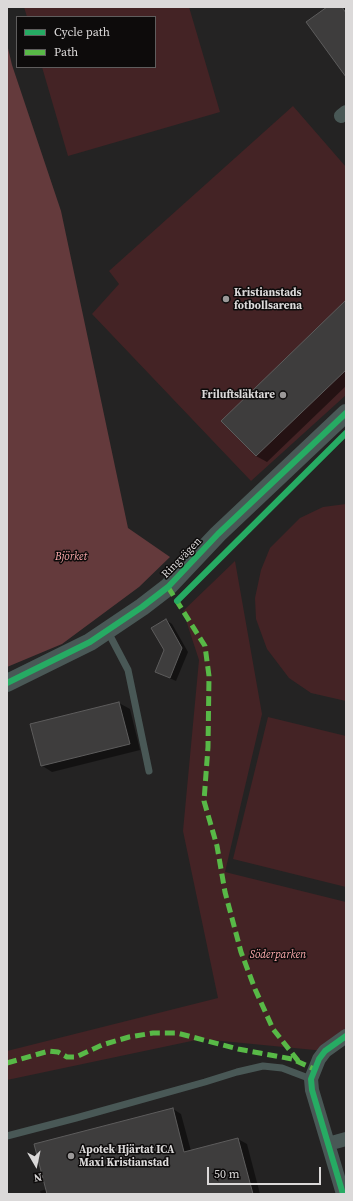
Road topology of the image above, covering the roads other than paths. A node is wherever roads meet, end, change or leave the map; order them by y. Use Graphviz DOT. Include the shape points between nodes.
graph roads {
  1 [pos="346,413"];
  2 [pos="107,630"];
  3 [pos="7,683"];
  4 [pos="149,771"];
  5 [pos="346,1036"];
  6 [pos="311,1079"];
  7 [pos="7,1136"];
  8 [pos="346,1139"];
  9 [pos="328,1144"];
  10 [pos="343,1194"];
  1 -- 2 [label="street, Ringvägen" via="218,534 168,587"];
  2 -- 3 [label="street, Ringvägen" via="90,642"];
  2 -- 4 [label="lane" via="128,670"];
  5 -- 6 [label="street" via="325,1051"];
  6 -- 7 [label="lane" via="282,1068 263,1066"];
  6 -- 9 [label="street"];
  8 -- 9 [label="street"];
  9 -- 10 [label="street"];
}
